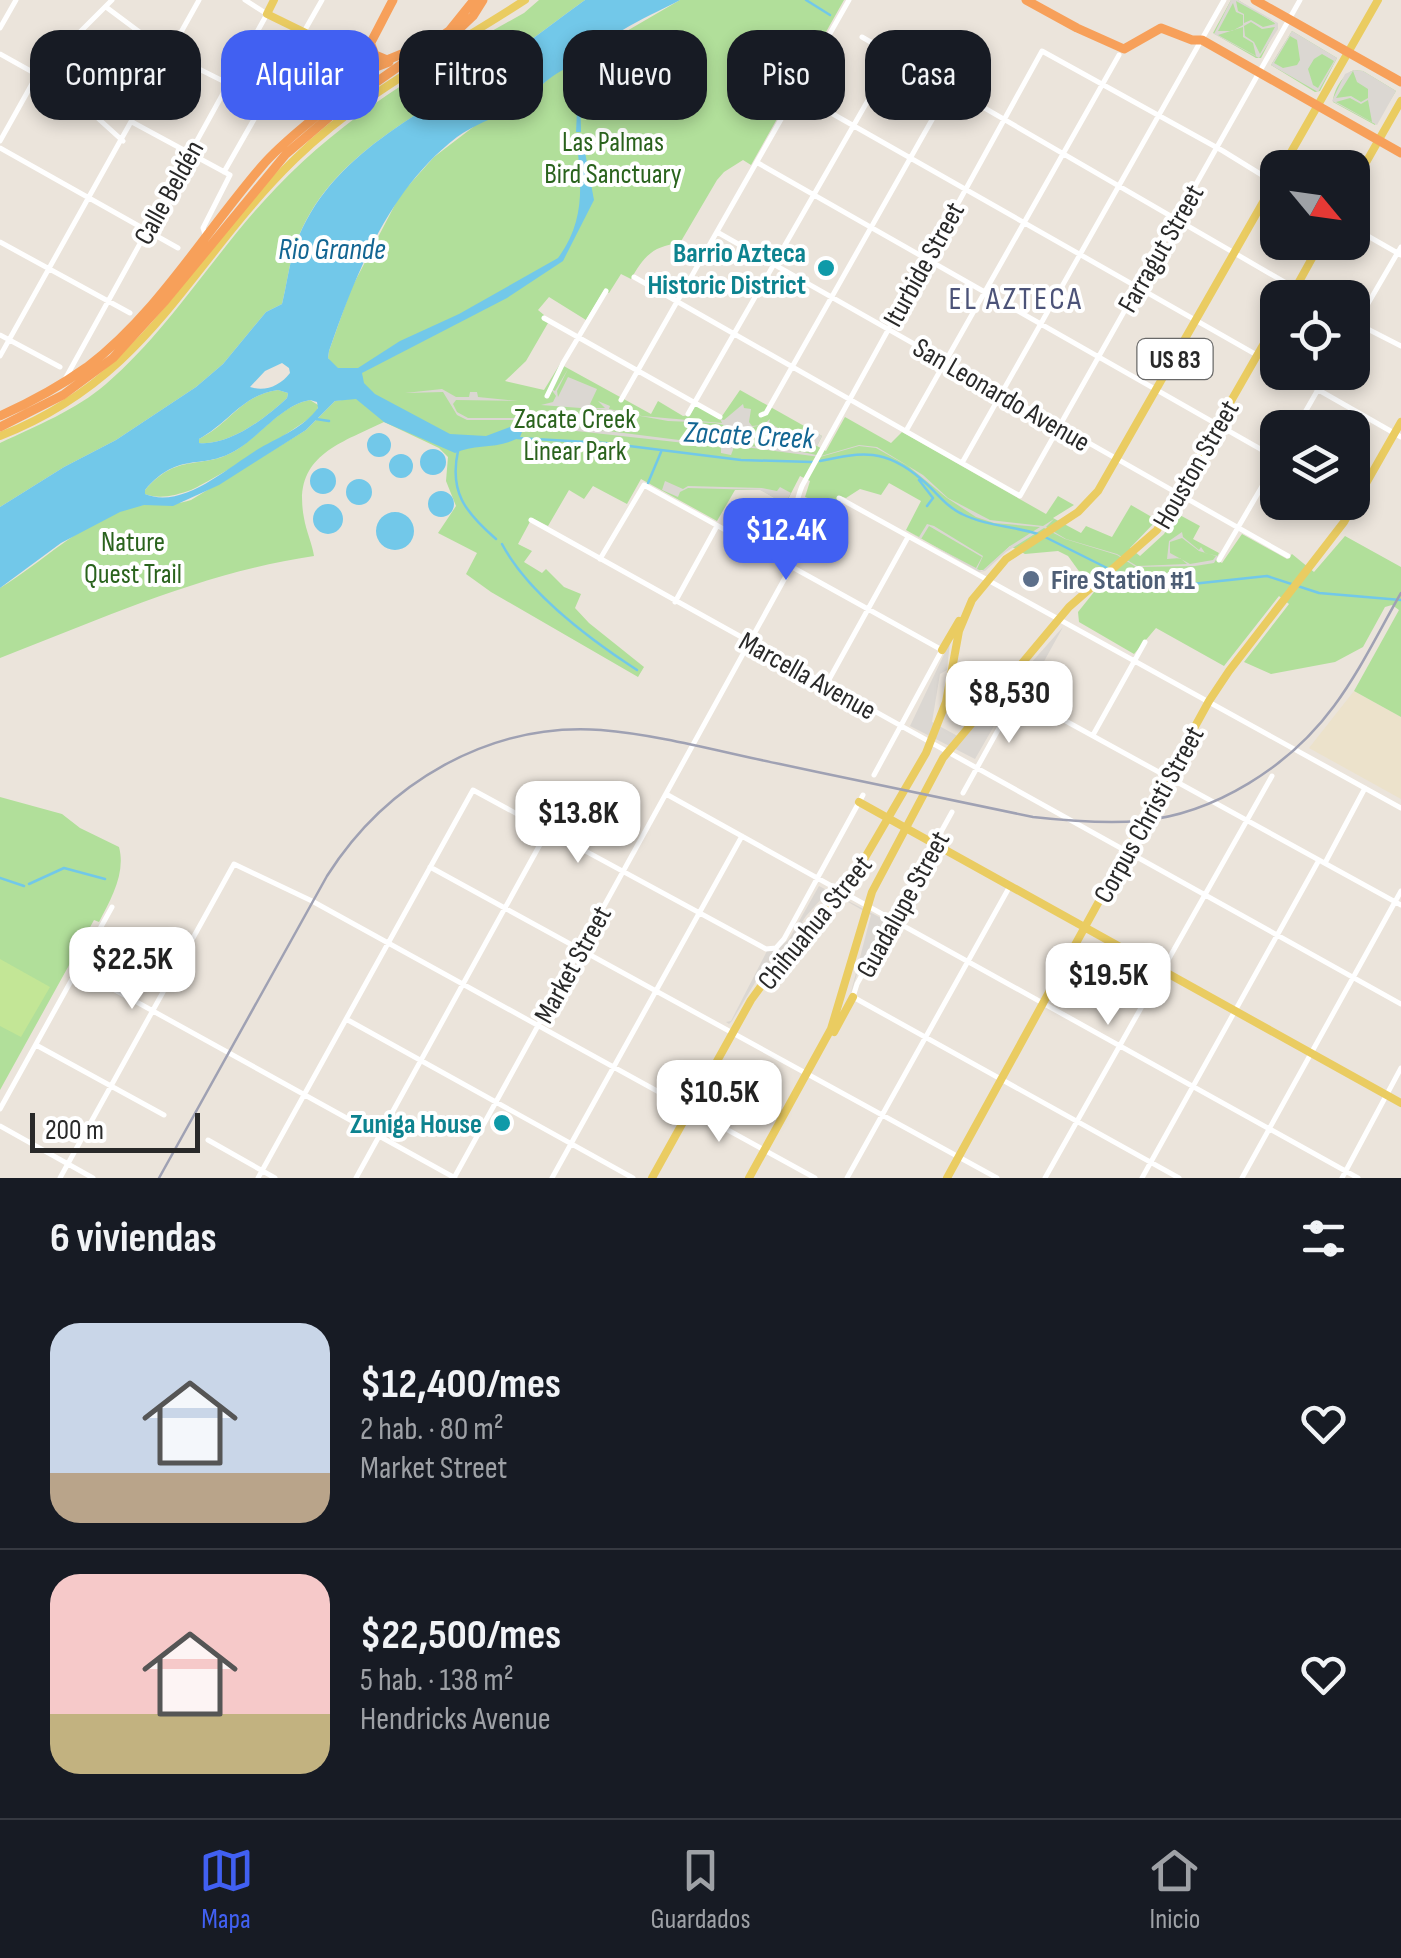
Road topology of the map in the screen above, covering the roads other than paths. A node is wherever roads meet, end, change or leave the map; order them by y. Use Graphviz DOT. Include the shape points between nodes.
graph roads {
  1 [pos="16,0"];
  2 [pos="112,0"];
  3 [pos="198,0"];
  4 [pos="244,0"];
  5 [pos="274,0"];
  6 [pos="322,0"];
  7 [pos="394,0"];
  8 [pos="474,0"];
  9 [pos="482,0"];
  10 [pos="526,0"];
  11 [pos="849,0"];
  12 [pos="1026,0"];
  13 [pos="1224,0"];
  14 [pos="1255,0"];
  15 [pos="1300,0"];
  16 [pos="1378,0"];
  17 [pos="106,8"];
  18 [pos="267,14"];
  19 [pos="1289,19"];
  20 [pos="0,28"];
  21 [pos="84,30"];
  22 [pos="136,30"];
  23 [pos="182,30"];
  24 [pos="258,30"];
  25 [pos="300,30"];
  26 [pos="305,30"];
  27 [pos="377,30"];
  28 [pos="862,37"];
  29 [pos="865,39"];
  30 [pos="1197,40"];
  31 [pos="1348,52"];
  32 [pos="0,54"];
  33 [pos="1119,55"];
  34 [pos="379,56"];
  35 [pos="379,67"];
  36 [pos="392,68"];
  37 [pos="30,71"];
  38 [pos="1260,72"];
  39 [pos="1401,82"];
  40 [pos="1102,85"];
  41 [pos="30,90"];
  42 [pos="221,96"];
  43 [pos="1401,101"];
  44 [pos="865,105"];
  45 [pos="1317,105"];
  46 [pos="991,112"];
  47 [pos="1159,118"];
  48 [pos="1003,119"];
  49 [pos="99,120"];
  50 [pos="253,120"];
  51 [pos="311,120"];
  52 [pos="319,120"];
  53 [pos="843,120"];
  54 [pos="931,120"];
  55 [pos="132,122"];
  56 [pos="853,126"];
  57 [pos="312,131"];
  58 [pos="1379,140"];
  59 [pos="122,141"];
  60 [pos="0,145"];
  61 [pos="1216,150"];
  62 [pos="1292,150"];
  63 [pos="1401,152"];
  64 [pos="190,153"];
  65 [pos="1063,154"];
  66 [pos="1370,156"];
  67 [pos="909,158"];
  68 [pos="758,164"];
  69 [pos="227,173"];
  70 [pos="1260,173"];
  71 [pos="1119,188"];
  72 [pos="964,191"];
  73 [pos="813,196"];
  74 [pos="90,198"];
  75 [pos="1260,209"];
  76 [pos="1176,220"];
  77 [pos="1023,224"];
  78 [pos="870,229"];
  79 [pos="147,231"];
  80 [pos="717,232"];
  81 [pos="206,235"];
  82 [pos="1370,237"];
  83 [pos="0,242"];
  84 [pos="178,248"];
  85 [pos="1400,251"];
  86 [pos="1234,253"];
  87 [pos="1080,257"];
  88 [pos="925,261"];
  89 [pos="774,264"];
  90 [pos="50,269"];
  91 [pos="634,277"];
  92 [pos="1282,280"];
  93 [pos="1136,288"];
  94 [pos="606,291"];
  95 [pos="984,294"];
  96 [pos="830,298"];
  97 [pos="1370,298"];
  98 [pos="107,301"];
  99 [pos="677,302"];
  100 [pos="130,313"];
  101 [pos="544,318"];
  102 [pos="1196,322"];
  103 [pos="1040,326"];
  104 [pos="1370,327"];
  105 [pos="888,328"];
  106 [pos="734,334"];
  107 [pos="0,335"];
  108 [pos="579,338"];
  109 [pos="10,340"];
  110 [pos="1401,346"];
  111 [pos="1260,349"];
  112 [pos="0,356"];
  113 [pos="1256,356"];
  114 [pos="1098,358"];
  115 [pos="1260,358"];
  116 [pos="945,362"];
  117 [pos="792,366"];
  118 [pos="60,367"];
  119 [pos="637,370"];
  120 [pos="63,384"];
  121 [pos="1318,390"];
  122 [pos="1157,392"];
  123 [pos="1001,394"];
  124 [pos="546,395"];
  125 [pos="620,400"];
  126 [pos="848,400"];
  127 [pos="695,403"];
  128 [pos="1306,410"];
  129 [pos="688,414"];
  130 [pos="762,415"];
  131 [pos="0,416"];
  132 [pos="720,416"];
  133 [pos="1401,422"];
  134 [pos="1218,426"];
  135 [pos="0,427"];
  136 [pos="1060,427"];
  137 [pos="906,431"];
  138 [pos="1398,435"];
  139 [pos="0,436"];
  140 [pos="1260,449"];
  141 [pos="1118,460"];
  142 [pos="962,464"];
  143 [pos="805,478"];
  144 [pos="1370,478"];
  145 [pos="1260,490"];
  146 [pos="1180,494"];
  147 [pos="838,498"];
  148 [pos="531,520"];
  149 [pos="1342,520"];
  150 [pos="717,526"];
  151 [pos="1238,527"];
  152 [pos="908,536"];
  153 [pos="1136,552"];
  154 [pos="1288,556"];
  155 [pos="600,559"];
  156 [pos="1219,560"];
  157 [pos="790,566"];
  158 [pos="987,579"];
  159 [pos="972,600"];
  160 [pos="675,602"];
  161 [pos="868,609"];
  162 [pos="1060,618"];
  163 [pos="1145,642"];
  164 [pos="749,643"];
  165 [pos="942,650"];
  166 [pos="1135,660"];
  167 [pos="826,685"];
  168 [pos="1210,702"];
  169 [pos="901,727"];
  170 [pos="1093,735"];
  171 [pos="977,768"];
  172 [pos="874,775"];
  173 [pos="1272,776"];
  174 [pos="1169,777"];
  175 [pos="1366,788"];
  176 [pos="963,793"];
  177 [pos="666,794"];
  178 [pos="861,798"];
  179 [pos="1401,808"];
  180 [pos="952,812"];
  181 [pos="1247,820"];
  182 [pos="548,830"];
  183 [pos="742,836"];
  184 [pos="935,844"];
  185 [pos="1127,853"];
  186 [pos="1322,862"];
  187 [pos="430,867"];
  188 [pos="624,870"];
  189 [pos="817,878"];
  190 [pos="1010,886"];
  191 [pos="1401,890"];
  192 [pos="1203,895"];
  193 [pos="1398,903"];
  194 [pos="112,907"];
  195 [pos="506,908"];
  196 [pos="700,913"];
  197 [pos="892,920"];
  198 [pos="1086,928"];
  199 [pos="1277,936"];
  200 [pos="388,944"];
  201 [pos="580,948"];
  202 [pos="968,961"];
  203 [pos="78,969"];
  204 [pos="1160,969"];
  205 [pos="1352,977"];
  206 [pos="463,984"];
  207 [pos="656,990"];
  208 [pos="853,997"];
  209 [pos="1044,1003"];
  210 [pos="1401,1004"];
  211 [pos="153,1010"];
  212 [pos="1236,1010"];
  213 [pos="346,1018"];
  214 [pos="538,1026"];
  215 [pos="732,1032"];
  216 [pos="925,1038"];
  217 [pos="1119,1044"];
  218 [pos="36,1045"];
  219 [pos="1311,1052"];
  220 [pos="816,1056"];
  221 [pos="422,1060"];
  222 [pos="614,1067"];
  223 [pos="1401,1068"];
  224 [pos="807,1073"];
  225 [pos="1001,1080"];
  226 [pos="110,1086"];
  227 [pos="1194,1086"];
  228 [pos="304,1094"];
  229 [pos="1386,1094"];
  230 [pos="496,1102"];
  231 [pos="1401,1103"];
  232 [pos="690,1109"];
  233 [pos="0,1110"];
  234 [pos="164,1115"];
  235 [pos="882,1115"];
  236 [pos="1076,1121"];
  237 [pos="0,1126"];
  238 [pos="1270,1128"];
  239 [pos="379,1136"];
  240 [pos="208,1140"];
  241 [pos="572,1144"];
  242 [pos="765,1150"];
  243 [pos="958,1157"];
  244 [pos="1151,1162"];
  245 [pos="68,1164"];
  246 [pos="262,1170"];
  247 [pos="1344,1174"];
  248 [pos="60,1178"];
  249 [pos="93,1178"];
  250 [pos="258,1178"];
  251 [pos="275,1178"];
  252 [pos="356,1178"];
  253 [pos="454,1178"];
  254 [pos="552,1178"];
  255 [pos="633,1178"];
  256 [pos="652,1178"];
  257 [pos="749,1178"];
  258 [pos="815,1178"];
  259 [pos="848,1178"];
  260 [pos="947,1178"];
  261 [pos="997,1178"];
  262 [pos="1044,1178"];
  263 [pos="1142,1178"];
  264 [pos="1179,1178"];
  265 [pos="1242,1178"];
  266 [pos="1358,1178"];
  1 -- 20 [label="street"];
  2 -- 17 [label="street"];
  3 -- 23 [label="street"];
  4 -- 18 [label="street"];
  5 -- 18 [label="main road, Calle Beldén"];
  6 -- 26 [label="street"];
  7 -- 27 [label="highway"];
  8 -- 36 [label="highway" via="459,22"];
  9 -- 36 [label="highway" via="459,31"];
  10 -- 139 [label="main road" via="425,60 332,127 273,182 120,365 71,402"];
  11 -- 68 [label="street"];
  12 -- 30 [label="highway" via="1124,49 1161,28"];
  13 -- 30 [label="street"];
  14 -- 19 [label="highway"];
  15 -- 19 [label="street, Farragut Street"];
  16 -- 31 [label="main road"];
  17 -- 21 [label="street"];
  17 -- 22 [label="street"];
  18 -- 24 [label="street, Calle Beldén"];
  18 -- 25 [label="main road"];
  19 -- 31 [label="highway"];
  19 -- 38 [label="street, Farragut Street"];
  28 -- 29 [label="street"];
  30 -- 38 [label="highway"];
  30 -- 47 [label="street"];
  31 -- 39 [label="highway"];
  31 -- 45 [label="main road"];
  32 -- 37 [label="street"];
  33 -- 40 [label="street"];
  34 -- 36 [label="highway"];
  35 -- 36 [label="highway"];
  36 -- 57 [label="highway"];
  38 -- 45 [label="highway"];
  38 -- 61 [label="street, Farragut Street"];
  40 -- 47 [label="street"];
  40 -- 48 [label="street, Iturbide Street" via="1042,51"];
  40 -- 65 [label="street"];
  41 -- 60 [label="street"];
  42 -- 64 [label="street, Calle Beldén"];
  43 -- 58 [label="main road"];
  44 -- 56 [label="street"];
  45 -- 58 [label="highway"];
  45 -- 62 [label="main road"];
  46 -- 48 [label="street"];
  47 -- 61 [label="street"];
  47 -- 71 [label="street"];
  48 -- 65 [label="street"];
  48 -- 72 [label="street, Iturbide Street"];
  49 -- 59 [label="street"];
  50 -- 69 [label="street"];
  51 -- 81 [label="highway" via="271,156"];
  52 -- 57 [label="highway"];
  53 -- 56 [label="street"];
  54 -- 67 [label="street"];
  55 -- 59 [label="street"];
  55 -- 64 [label="street"];
  56 -- 67 [label="street"];
  56 -- 73 [label="street"];
  57 -- 135 [label="highway" via="267,174 113,358"];
  58 -- 63 [label="highway"];
  58 -- 66 [label="main road"];
  59 -- 74 [label="street"];
  60 -- 74 [label="street"];
  61 -- 70 [label="street"];
  61 -- 76 [label="street, Farragut Street"];
  64 -- 69 [label="street"];
  64 -- 79 [label="street, Calle Beldén"];
  65 -- 71 [label="street"];
  65 -- 77 [label="street"];
  67 -- 72 [label="street"];
  67 -- 78 [label="street"];
  68 -- 73 [label="street"];
  68 -- 80 [label="street"];
  69 -- 81 [label="street" via="203,228"];
  71 -- 76 [label="street"];
  71 -- 87 [label="street"];
  72 -- 77 [label="street"];
  72 -- 88 [label="street, Iturbide Street"];
  73 -- 78 [label="street"];
  73 -- 89 [label="street"];
  74 -- 79 [label="street"];
  74 -- 90 [label="street"];
  75 -- 86 [label="main road, US 83"];
  76 -- 86 [label="street"];
  76 -- 93 [label="street, Farragut Street"];
  77 -- 87 [label="street"];
  77 -- 95 [label="street"];
  78 -- 88 [label="street"];
  78 -- 96 [label="street"];
  79 -- 84 [label="street"];
  79 -- 98 [label="street, Calle Beldén"];
  80 -- 89 [label="street, San Leonardo Avenue"];
  80 -- 99 [label="street"];
  81 -- 120 [label="highway" via="121,336"];
  82 -- 85 [label="street"];
  83 -- 90 [label="street"];
  85 -- 97 [label="street"];
  86 -- 92 [label="street"];
  86 -- 102 [label="main road, US 83"];
  87 -- 93 [label="street"];
  87 -- 103 [label="street"];
  88 -- 95 [label="street"];
  88 -- 105 [label="street, Iturbide Street"];
  89 -- 96 [label="street, San Leonardo Avenue"];
  89 -- 106 [label="street"];
  90 -- 98 [label="street"];
  90 -- 109 [label="street"];
  91 -- 99 [label="street"];
  93 -- 102 [label="street"];
  93 -- 114 [label="street, Farragut Street"];
  94 -- 108 [label="street"];
  95 -- 103 [label="street"];
  95 -- 116 [label="street"];
  96 -- 105 [label="street, San Leonardo Avenue"];
  96 -- 117 [label="street"];
  98 -- 100 [label="street"];
  98 -- 120 [label="street, Calle Beldén"];
  99 -- 106 [label="street"];
  99 -- 119 [label="street"];
  101 -- 108 [label="street"];
  102 -- 113 [label="street"];
  102 -- 122 [label="main road, US 83"];
  103 -- 114 [label="street"];
  103 -- 123 [label="street"];
  104 -- 110 [label="street"];
  105 -- 116 [label="street, San Leonardo Avenue"];
  105 -- 126 [label="street, Iturbide Street"];
  106 -- 117 [label="street"];
  106 -- 127 [label="street"];
  107 -- 109 [label="street"];
  108 -- 119 [label="street"];
  108 -- 124 [label="street"];
  109 -- 112 [label="street"];
  109 -- 118 [label="street"];
  111 -- 113 [label="main road, Houston Street / US 83"];
  113 -- 115 [label="street"];
  113 -- 134 [label="main road, Houston Street / US 83"];
  114 -- 122 [label="street"];
  114 -- 136 [label="street, Farragut Street"];
  116 -- 123 [label="street, San Leonardo Avenue"];
  116 -- 137 [label="street"];
  117 -- 126 [label="street"];
  117 -- 130 [label="street"];
  119 -- 125 [label="street"];
  119 -- 127 [label="street"];
  120 -- 131 [label="highway"];
  121 -- 128 [label="street"];
  121 -- 138 [label="street"];
  122 -- 134 [label="street"];
  122 -- 141 [label="main road, US 83"];
  123 -- 136 [label="street, San Leonardo Avenue"];
  123 -- 142 [label="street"];
  126 -- 137 [label="street"];
  126 -- 143 [label="street, Iturbide Street"];
  127 -- 129 [label="street"];
  127 -- 132 [label="street"];
  133 -- 138 [label="main road, Corpus Christi Street"];
  134 -- 140 [label="street"];
  134 -- 146 [label="main road, Houston Street / US 83"];
  136 -- 141 [label="street, San Leonardo Avenue"];
  136 -- 142 [label="street, Farragut Street" via="1020,496"];
  137 -- 142 [label="street"];
  138 -- 144 [label="main road, Corpus Christi Street"];
  141 -- 146 [label="street, San Leonardo Avenue"];
  141 -- 158 [label="main road, Chihuahua Street / US 83" via="1093,498"];
  143 -- 157 [label="street, Market Street"];
  145 -- 151 [label="street"];
  146 -- 151 [label="street, San Leonardo Avenue"];
  146 -- 153 [label="main road, Houston Street / US 83"];
  147 -- 152 [label="street"];
  148 -- 155 [label="street, Marcella Avenue"];
  149 -- 168 [label="main road, Corpus Christi Street"];
  150 -- 155 [label="street" via="642,485"];
  150 -- 157 [label="street"];
  150 -- 160 [label="street"];
  151 -- 154 [label="street, San Leonardo Avenue"];
  151 -- 156 [label="street"];
  152 -- 158 [label="street"];
  152 -- 161 [label="street"];
  153 -- 162 [label="main road, Guadalupe Street / US 83"];
  155 -- 160 [label="street, Marcella Avenue"];
  157 -- 161 [label="street"];
  157 -- 164 [label="street, Market Street"];
  158 -- 159 [label="main road, Chihuahua Street / US 83"];
  158 -- 162 [label="street"];
  159 -- 165 [label="main road"];
  159 -- 215 [label="main road, Chihuahua Street / US 83" via="939,726 870,854 775,967"];
  160 -- 164 [label="street, Marcella Avenue"];
  161 -- 165 [label="street"];
  161 -- 167 [label="street"];
  162 -- 166 [label="street"];
  162 -- 220 [label="main road, Guadalupe Street / US 83" via="958,737 884,866 864,912 840,1005"];
  163 -- 166 [label="street"];
  164 -- 167 [label="street, Marcella Avenue"];
  164 -- 177 [label="street, Market Street"];
  165 -- 169 [label="street"];
  166 -- 168 [label="street"];
  166 -- 170 [label="street"];
  167 -- 169 [label="street, Marcella Avenue"];
  168 -- 174 [label="main road, Corpus Christi Street"];
  168 -- 175 [label="street"];
  169 -- 171 [label="street, Marcella Avenue"];
  169 -- 172 [label="street"];
  170 -- 171 [label="street" via="1019,698"];
  170 -- 174 [label="street"];
  171 -- 176 [label="street"];
  171 -- 185 [label="street, Marcella Avenue"];
  173 -- 181 [label="street"];
  174 -- 181 [label="street"];
  174 -- 185 [label="main road, Corpus Christi Street"];
  175 -- 179 [label="street"];
  175 -- 186 [label="street"];
  177 -- 183 [label="street"];
  177 -- 188 [label="street, Market Street"];
  178 -- 184 [label="main road"];
  178 -- 189 [label="street, Chihuahua Street"];
  180 -- 184 [label="street, Guadalupe Street"];
  181 -- 186 [label="street"];
  181 -- 192 [label="street"];
  182 -- 187 [label="street" via="474,790"];
  182 -- 188 [label="street"];
  182 -- 195 [label="street"];
  183 -- 189 [label="street"];
  183 -- 196 [label="street"];
  184 -- 190 [label="main road"];
  184 -- 197 [label="street, Guadalupe Street"];
  185 -- 192 [label="street, Marcella Avenue"];
  185 -- 198 [label="main road, Corpus Christi Street"];
  186 -- 193 [label="street"];
  186 -- 199 [label="street"];
  187 -- 195 [label="street"];
  187 -- 200 [label="street"];
  188 -- 196 [label="street"];
  188 -- 201 [label="street, Market Street"];
  189 -- 196 [label="street, Chihuahua Street" via="776,948"];
  189 -- 197 [label="street"];
  190 -- 198 [label="main road"];
  190 -- 202 [label="street"];
  191 -- 193 [label="street"];
  192 -- 199 [label="street, Marcella Avenue"];
  192 -- 204 [label="street"];
  193 -- 205 [label="street"];
  194 -- 203 [label="street"];
  195 -- 201 [label="street"];
  195 -- 206 [label="street"];
  196 -- 207 [label="street"];
  197 -- 202 [label="street"];
  197 -- 208 [label="street, Guadalupe Street"];
  198 -- 204 [label="main road"];
  198 -- 209 [label="main road, Corpus Christi Street"];
  199 -- 205 [label="street, Marcella Avenue"];
  199 -- 212 [label="street"];
  200 -- 206 [label="street"];
  200 -- 211 [label="street" via="234,864"];
  200 -- 213 [label="street"];
  201 -- 207 [label="street"];
  201 -- 214 [label="street, Market Street"];
  202 -- 209 [label="street"];
  202 -- 216 [label="street"];
  203 -- 211 [label="street"];
  203 -- 218 [label="street"];
  204 -- 212 [label="main road"];
  204 -- 217 [label="street"];
  205 -- 210 [label="street, Marcella Avenue"];
  205 -- 219 [label="street"];
  206 -- 214 [label="street"];
  206 -- 221 [label="street"];
  207 -- 215 [label="street"];
  207 -- 222 [label="street"];
  208 -- 216 [label="street"];
  208 -- 220 [label="main road"];
  209 -- 217 [label="street"];
  209 -- 225 [label="main road, Corpus Christi Street"];
  211 -- 226 [label="street"];
  211 -- 228 [label="street"];
  212 -- 219 [label="main road"];
  212 -- 227 [label="street"];
  213 -- 221 [label="street"];
  213 -- 228 [label="street"];
  214 -- 222 [label="street"];
  214 -- 230 [label="street, Market Street"];
  215 -- 224 [label="street"];
  215 -- 232 [label="main road, Chihuahua Street / US 83"];
  216 -- 225 [label="street"];
  216 -- 235 [label="street"];
  217 -- 227 [label="street"];
  217 -- 236 [label="street"];
  218 -- 226 [label="street"];
  218 -- 233 [label="street"];
  219 -- 229 [label="main road"];
  219 -- 238 [label="street"];
  220 -- 224 [label="main road, Guadalupe Street / US 83"];
  221 -- 230 [label="street"];
  221 -- 239 [label="street"];
  222 -- 232 [label="street"];
  222 -- 241 [label="street"];
  223 -- 229 [label="street"];
  224 -- 235 [label="street"];
  224 -- 242 [label="main road, Guadalupe Street / US 83"];
  225 -- 236 [label="street"];
  225 -- 243 [label="main road, Corpus Christi Street"];
  226 -- 234 [label="street"];
  226 -- 245 [label="street"];
  227 -- 238 [label="street"];
  227 -- 244 [label="street"];
  228 -- 239 [label="street"];
  228 -- 246 [label="street"];
  229 -- 231 [label="main road"];
  229 -- 247 [label="street"];
  230 -- 241 [label="street"];
  230 -- 253 [label="street, Market Street"];
  232 -- 242 [label="street"];
  232 -- 256 [label="main road, Chihuahua Street / US 83"];
  235 -- 243 [label="street"];
  235 -- 259 [label="street"];
  236 -- 244 [label="street"];
  236 -- 262 [label="street"];
  237 -- 245 [label="street"];
  238 -- 247 [label="street"];
  238 -- 265 [label="street"];
  239 -- 252 [label="street"];
  239 -- 253 [label="street"];
  240 -- 246 [label="street"];
  241 -- 254 [label="street"];
  241 -- 255 [label="street"];
  242 -- 257 [label="main road, Guadalupe Street / US 83"];
  242 -- 258 [label="street"];
  243 -- 260 [label="main road, Corpus Christi Street"];
  243 -- 261 [label="street"];
  244 -- 263 [label="street"];
  244 -- 264 [label="street"];
  245 -- 248 [label="street"];
  245 -- 249 [label="street"];
  246 -- 250 [label="street"];
  246 -- 251 [label="street"];
  247 -- 266 [label="street"];
}
